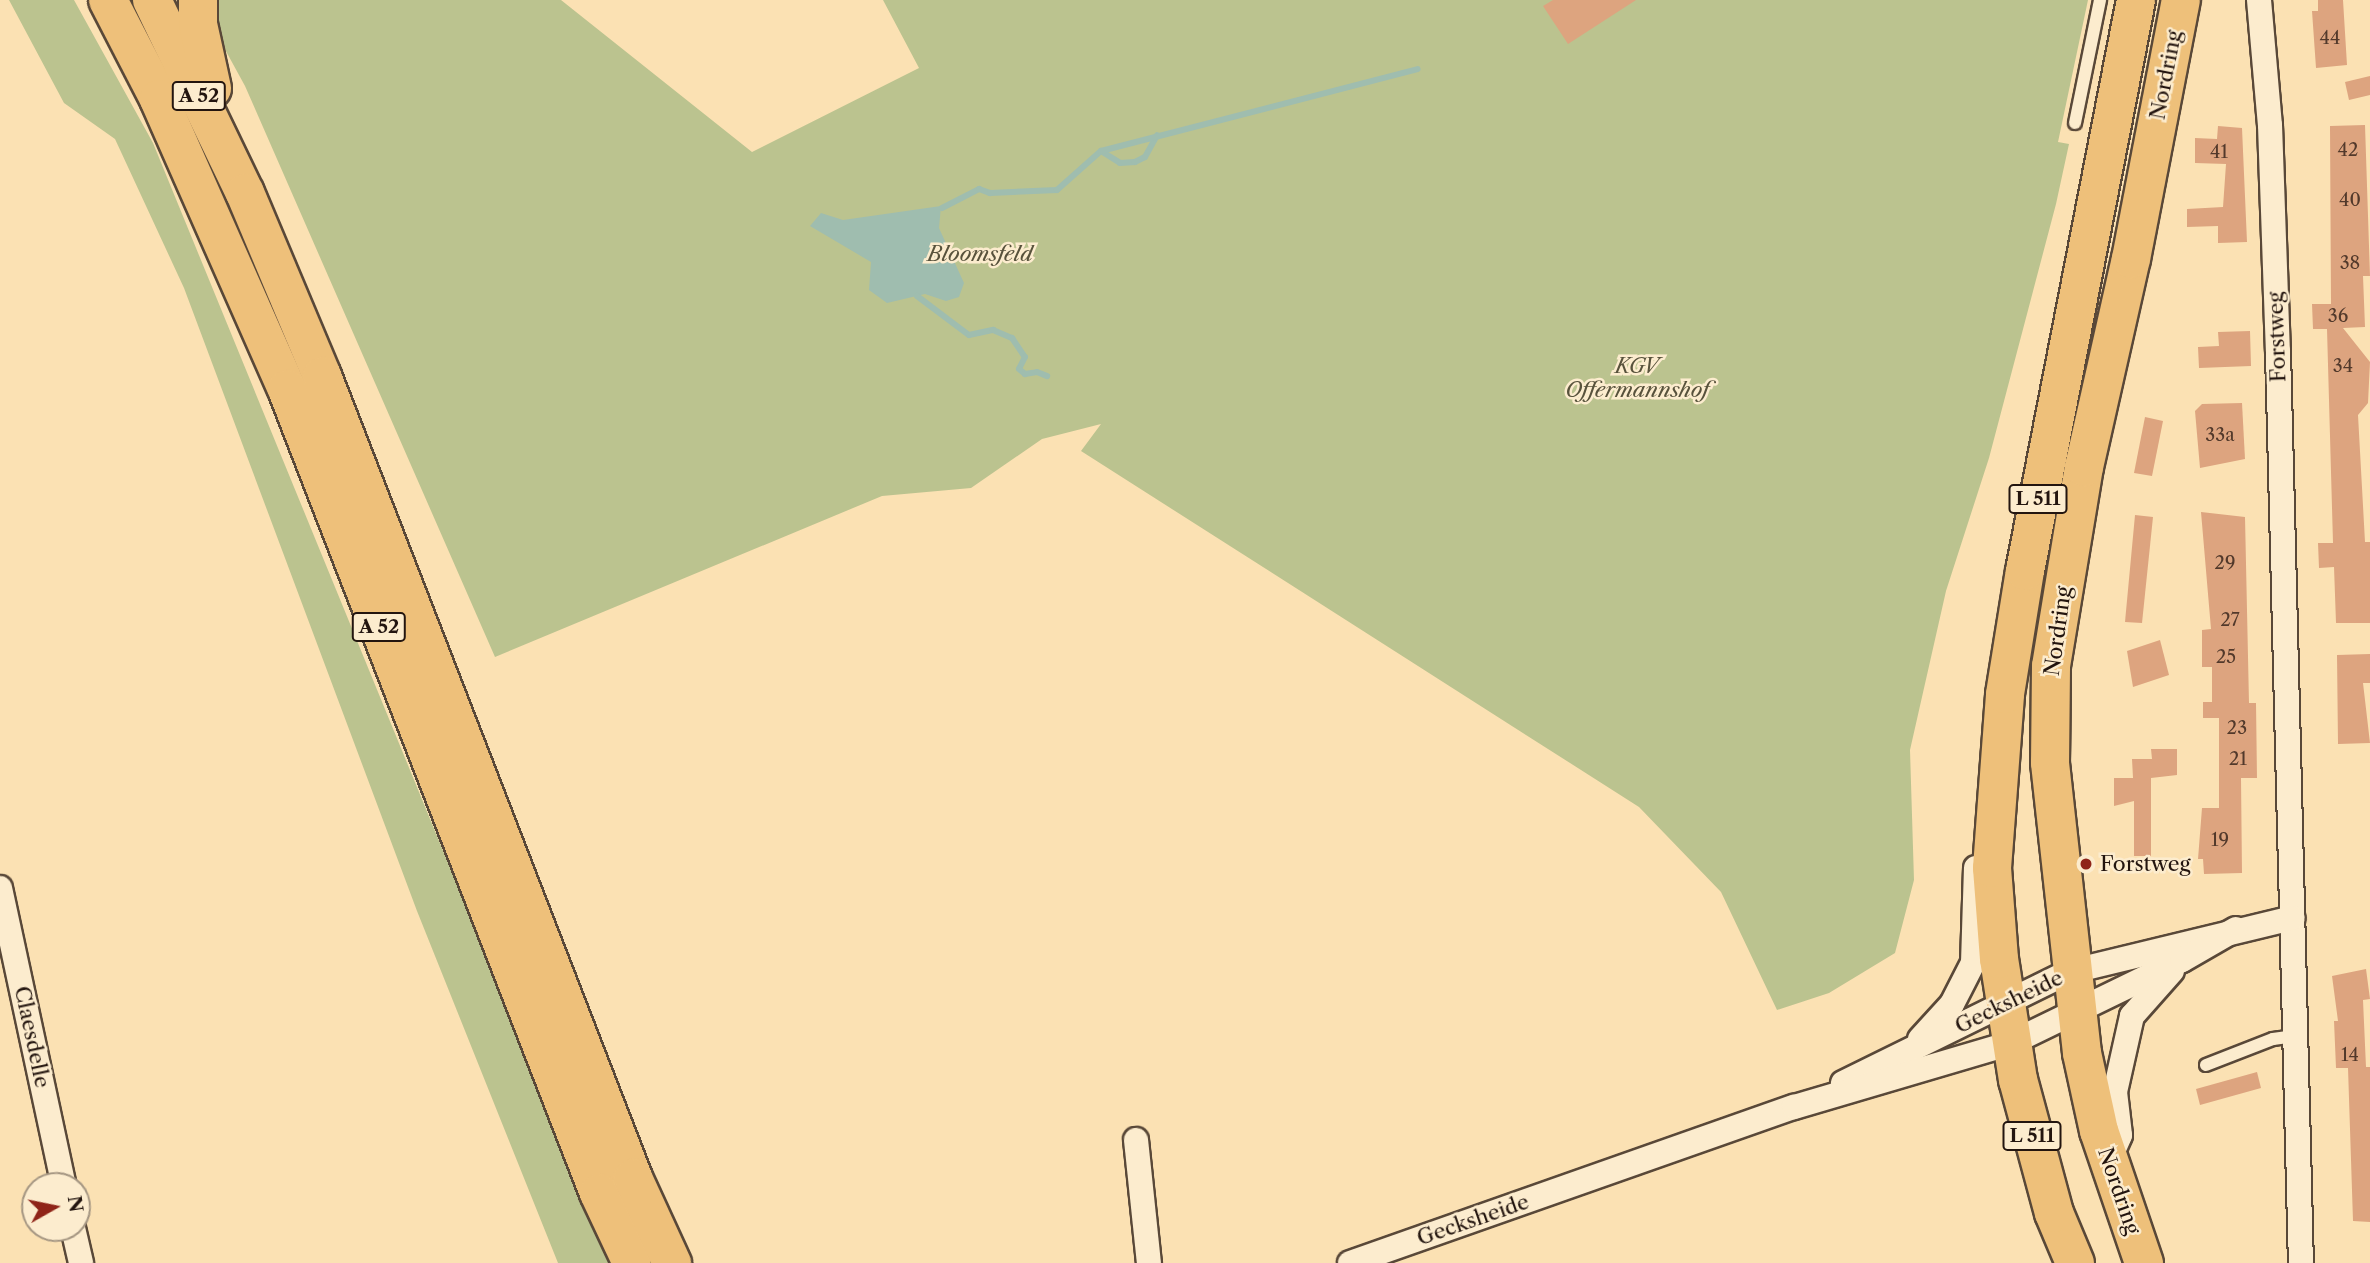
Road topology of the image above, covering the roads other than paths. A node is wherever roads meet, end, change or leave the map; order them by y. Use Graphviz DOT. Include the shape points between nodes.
graph roads {
  1 [pos="108,0"];
  2 [pos="152,0"];
  3 [pos="198,0"];
  4 [pos="2100,0"];
  5 [pos="2136,0"];
  6 [pos="2181,0"];
  7 [pos="2259,0"];
  8 [pos="2075,123"];
  9 [pos="245,193"];
  10 [pos="1997,773"];
  11 [pos="0,888"];
  12 [pos="2293,918"];
  13 [pos="2236,929"];
  14 [pos="2182,960"];
  15 [pos="2069,972"];
  16 [pos="2005,1004"];
  17 [pos="2076,1012"];
  18 [pos="2295,1036"];
  19 [pos="2011,1042"];
  20 [pos="1910,1049"];
  21 [pos="2206,1065"];
  22 [pos="1794,1107"];
  23 [pos="1136,1140"];
  24 [pos="2108,1163"];
  25 [pos="61,1172"];
  26 [pos="77,1242"];
  27 [pos="81,1263"];
  28 [pos="632,1263"];
  29 [pos="672,1263"];
  30 [pos="1149,1263"];
  31 [pos="1350,1263"];
  32 [pos="2075,1263"];
  33 [pos="2144,1263"];
  34 [pos="2301,1263"];
  1 -- 28 [label="main road, A 52" via="159,99 287,389 554,1079"];
  2 -- 9 [label="main road, A 52"];
  3 -- 9 [label="main road" via="198,24 215,97"];
  4 -- 8 [label="lane"];
  5 -- 10 [label="main road, Nordring / L 511" via="2025,571"];
  6 -- 15 [label="main road, Nordring / L 511" via="2131,259 2084,467 2051,666 2050,762"];
  7 -- 12 [label="street, Forstweg" via="2270,125"];
  9 -- 29 [label="main road, A 52" via="322,376 633,1178"];
  10 -- 16 [label="main road, Nordring / L 511" via="1992,868"];
  10 -- 20 [label="street, Nordring" via="1976,840 1973,963 1952,1004"];
  11 -- 25 [label="street, Claesdelle"];
  12 -- 13 [label="street, Gecksheide"];
  12 -- 18 [label="street, Forstweg"];
  13 -- 14 [label="street, Gecksheide"];
  13 -- 15 [label="street, Gecksheide"];
  14 -- 17 [label="street, Gecksheide"];
  14 -- 24 [label="street" via="2132,1016 2115,1091 2120,1135"];
  15 -- 16 [label="street, Gecksheide"];
  15 -- 17 [label="main road, Nordring / L 511"];
  16 -- 19 [label="main road, Nordring / L 511"];
  16 -- 20 [label="street, Gecksheide"];
  17 -- 19 [label="street, Gecksheide"];
  17 -- 24 [label="main road, Nordring / L 511"];
  18 -- 21 [label="lane" via="2273,1039"];
  18 -- 34 [label="street, Forstweg"];
  19 -- 22 [label="street, Gecksheide"];
  19 -- 32 [label="main road, Nordring / L 511" via="2040,1166"];
  20 -- 22 [label="street, Gecksheide"];
  22 -- 31 [label="street, Gecksheide"];
  23 -- 30 [label="street"];
  24 -- 33 [label="main road, Nordring / L 511"];
  26 -- 27 [label="street"];
}
